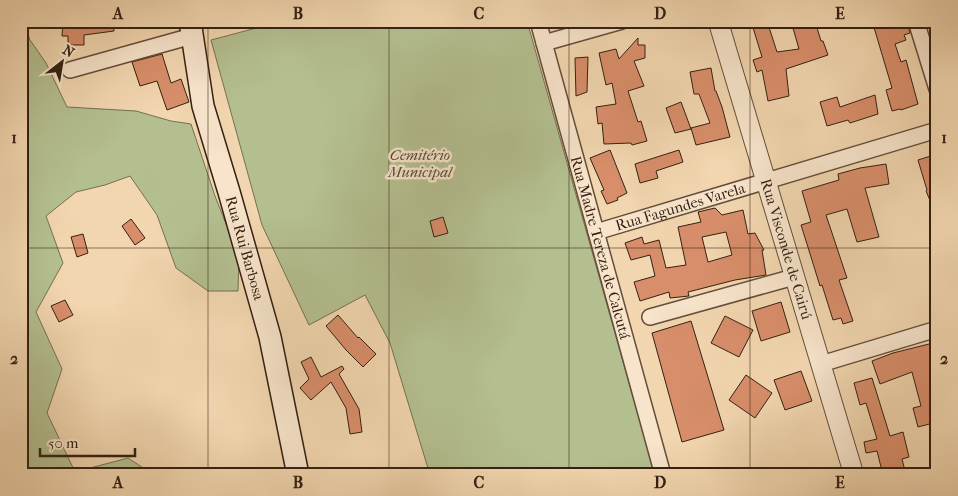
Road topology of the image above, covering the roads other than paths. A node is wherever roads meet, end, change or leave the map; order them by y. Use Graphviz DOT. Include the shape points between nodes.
graph roads {
  1 [pos="538,21"];
  2 [pos="622,21"];
  3 [pos="718,21"];
  4 [pos="916,21"];
  5 [pos="191,29"];
  6 [pos="544,42"];
  7 [pos="70,70"];
  8 [pos="937,90"];
  9 [pos="937,130"];
  10 [pos="766,182"];
  11 [pos="596,232"];
  12 [pos="794,276"];
  13 [pos="650,317"];
  14 [pos="937,329"];
  15 [pos="821,364"];
  16 [pos="298,475"];
  17 [pos="663,475"];
  18 [pos="854,475"];
  1 -- 6 [label="street, Rua Madre Tereza de Calcutá"];
  2 -- 6 [label="street"];
  3 -- 10 [label="street, Rua Visconde de Cairú"];
  4 -- 8 [label="street"];
  5 -- 7 [label="street"];
  5 -- 16 [label="main road, Rua Rui Barbosa" via="203,106 270,337"];
  6 -- 11 [label="street, Rua Madre Tereza de Calcutá"];
  9 -- 10 [label="street, Rua Fagundes Varela"];
  10 -- 11 [label="street, Rua Fagundes Varela"];
  10 -- 12 [label="street, Rua Visconde de Cairú"];
  11 -- 17 [label="street, Rua Madre Tereza de Calcutá"];
  12 -- 13 [label="street"];
  12 -- 15 [label="street, Rua Visconde de Cairú"];
  14 -- 15 [label="street"];
  15 -- 18 [label="street, Rua Visconde de Cairú"];
}
